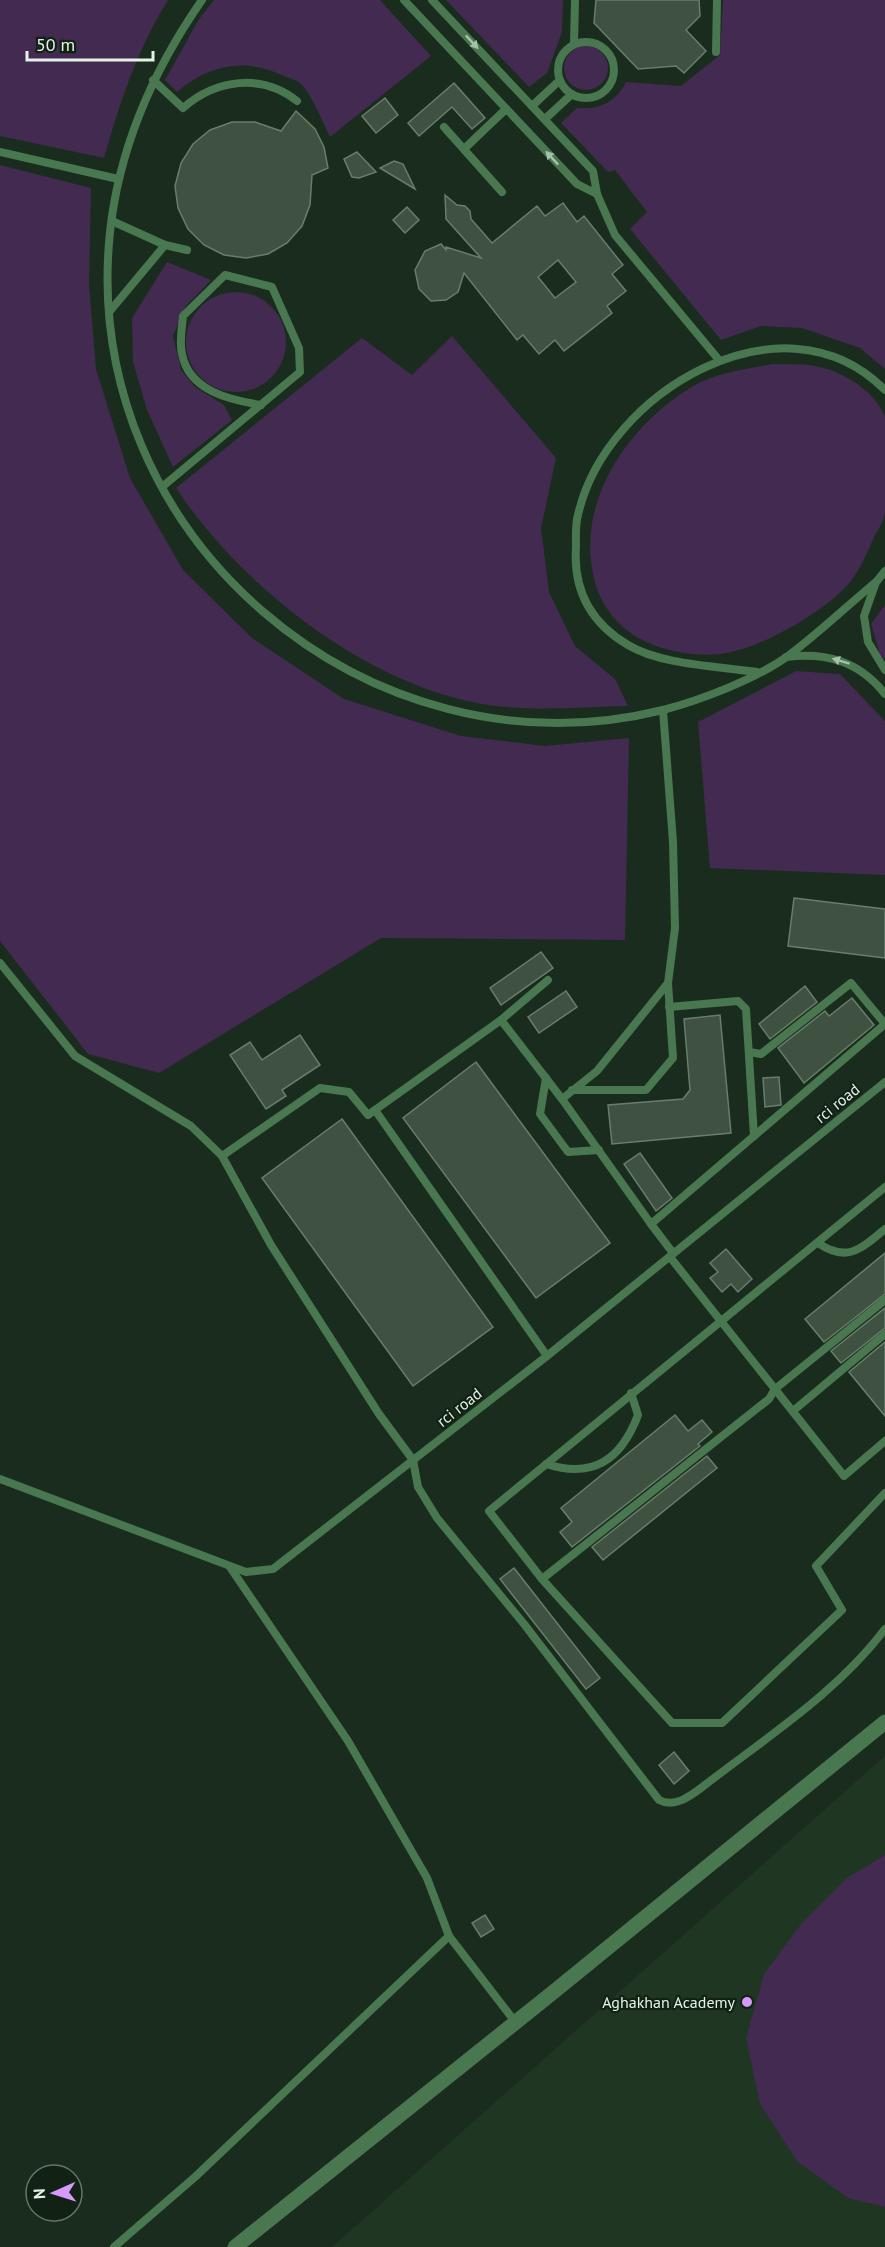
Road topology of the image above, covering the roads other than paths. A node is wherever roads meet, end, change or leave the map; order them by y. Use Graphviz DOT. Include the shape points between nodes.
graph roads {
  1 [pos="202,0"];
  2 [pos="404,0"];
  3 [pos="432,0"];
  4 [pos="575,0"];
  5 [pos="717,0"];
  6 [pos="574,44"];
  7 [pos="716,52"];
  8 [pos="153,80"];
  9 [pos="560,80"];
  10 [pos="572,94"];
  11 [pos="297,101"];
  12 [pos="532,106"];
  13 [pos="506,109"];
  14 [pos="545,119"];
  15 [pos="444,127"];
  16 [pos="464,149"];
  17 [pos="0,152"];
  18 [pos="118,179"];
  19 [pos="502,192"];
  20 [pos="597,194"];
  21 [pos="112,221"];
  22 [pos="165,245"];
  23 [pos="187,250"];
  24 [pos="110,311"];
  25 [pos="719,360"];
  26 [pos="885,390"];
  27 [pos="261,405"];
  28 [pos="162,487"];
  29 [pos="885,571"];
  30 [pos="877,581"];
  31 [pos="786,657"];
  32 [pos="885,670"];
  33 [pos="758,672"];
  34 [pos="885,694"];
  35 [pos="663,710"];
  36 [pos="0,963"];
  37 [pos="548,980"];
  38 [pos="668,983"];
  39 [pos="669,1007"];
  40 [pos="501,1020"];
  41 [pos="749,1052"];
  42 [pos="546,1078"];
  43 [pos="885,1082"];
  44 [pos="572,1090"];
  45 [pos="562,1099"];
  46 [pos="375,1110"];
  47 [pos="754,1137"];
  48 [pos="599,1150"];
  49 [pos="222,1156"];
  50 [pos="885,1187"];
  51 [pos="651,1224"];
  52 [pos="885,1229"];
  53 [pos="818,1243"];
  54 [pos="671,1255"];
  55 [pos="885,1300"];
  56 [pos="722,1321"];
  57 [pos="885,1334"];
  58 [pos="547,1356"];
  59 [pos="775,1389"];
  60 [pos="631,1393"];
  61 [pos="793,1411"];
  62 [pos="885,1441"];
  63 [pos="413,1460"];
  64 [pos="546,1464"];
  65 [pos="0,1479"];
  66 [pos="885,1493"];
  67 [pos="230,1567"];
  68 [pos="542,1579"];
  69 [pos="885,1629"];
  70 [pos="885,1722"];
  71 [pos="449,1936"];
  72 [pos="516,2023"];
  73 [pos="114,2247"];
  74 [pos="235,2247"];
  1 -- 8 [label="lane"];
  2 -- 13 [label="lane"];
  3 -- 12 [label="lane, one-way"];
  4 -- 6 [label="lane"];
  5 -- 7 [label="lane"];
  6 -- 9 [label="lane" via="561,58"];
  6 -- 10 [label="lane" via="594,43 603,47 614,62 615,72 599,96"];
  8 -- 11 [label="lane" via="183,108 198,94 234,83 260,84 284,91"];
  8 -- 18 [label="lane"];
  9 -- 10 [label="lane"];
  9 -- 12 [label="lane"];
  10 -- 14 [label="lane"];
  12 -- 14 [label="lane"];
  13 -- 16 [label="lane"];
  20 -- 13 [label="lane, one-way" via="577,184"];
  14 -- 20 [label="lane" via="593,171"];
  15 -- 16 [label="lane"];
  16 -- 19 [label="lane"];
  17 -- 18 [label="lane"];
  18 -- 21 [label="lane"];
  20 -- 25 [label="lane" via="615,235"];
  21 -- 22 [label="lane"];
  21 -- 24 [label="lane"];
  22 -- 23 [label="lane"];
  22 -- 24 [label="lane"];
  24 -- 28 [label="lane" via="126,403"];
  25 -- 26 [label="lane" via="749,351 797,348 831,355 865,372"];
  25 -- 33 [label="lane" via="650,403 629,422 600,461 577,516 574,572 580,592 606,631 629,646 648,655"];
  27 -- 27 [label="lane" via="300,372 299,348 272,287 225,275 183,316 182,355 192,376 209,390 231,400"];
  27 -- 28 [label="lane"];
  28 -- 35 [label="lane" via="204,553 241,595 330,663 381,688 434,706 489,718 601,720"];
  29 -- 30 [label="lane"];
  30 -- 31 [label="lane"];
  30 -- 32 [label="lane" via="864,616 868,642"];
  31 -- 33 [label="lane"];
  34 -- 31 [label="lane, one-way" via="856,666 807,655"];
  33 -- 35 [label="lane"];
  35 -- 38 [label="lane" via="675,928"];
  36 -- 49 [label="lane" via="75,1056 191,1126"];
  37 -- 40 [label="lane"];
  38 -- 39 [label="lane"];
  38 -- 44 [label="lane" via="597,1071"];
  39 -- 41 [label="lane" via="738,1001 746,1009"];
  39 -- 44 [label="lane" via="673,1058 646,1090"];
  40 -- 42 [label="lane"];
  40 -- 46 [label="lane"];
  41 -- 47 [label="lane"];
  41 -- 47 [label="lane" via="761,1054 851,983 885,1024"];
  42 -- 45 [label="lane"];
  42 -- 48 [label="lane" via="540,1114 568,1152"];
  43 -- 54 [label="lane, rci road"];
  44 -- 45 [label="lane"];
  45 -- 48 [label="lane"];
  46 -- 49 [label="lane" via="368,1115 349,1092 320,1088"];
  46 -- 58 [label="lane"];
  47 -- 51 [label="lane"];
  48 -- 51 [label="lane"];
  49 -- 63 [label="lane" via="272,1245 379,1414"];
  50 -- 53 [label="lane"];
  51 -- 54 [label="lane"];
  52 -- 53 [label="lane" via="861,1248 849,1252 837,1254"];
  53 -- 56 [label="lane"];
  54 -- 56 [label="lane"];
  54 -- 58 [label="lane, rci road"];
  55 -- 59 [label="lane"];
  56 -- 59 [label="lane"];
  56 -- 60 [label="lane"];
  57 -- 61 [label="lane"];
  58 -- 63 [label="lane, rci road"];
  59 -- 61 [label="lane"];
  59 -- 68 [label="lane" via="769,1399"];
  60 -- 64 [label="lane"];
  60 -- 64 [label="lane" via="638,1415 623,1446 607,1460 592,1469 578,1470"];
  61 -- 62 [label="lane" via="843,1476"];
  63 -- 67 [label="lane, rci road" via="273,1569 246,1572"];
  63 -- 69 [label="lane" via="418,1487 437,1518 665,1803 684,1800 696,1792 785,1722 843,1675"];
  64 -- 68 [label="lane" via="489,1511"];
  65 -- 67 [label="lane, rci road"];
  66 -- 68 [label="lane" via="816,1566 842,1610 722,1724 672,1723"];
  67 -- 71 [label="lane" via="348,1741 428,1878"];
  70 -- 72 [label="street"];
  71 -- 72 [label="lane"];
  71 -- 73 [label="lane" via="204,2169"];
  72 -- 74 [label="street"];
}
